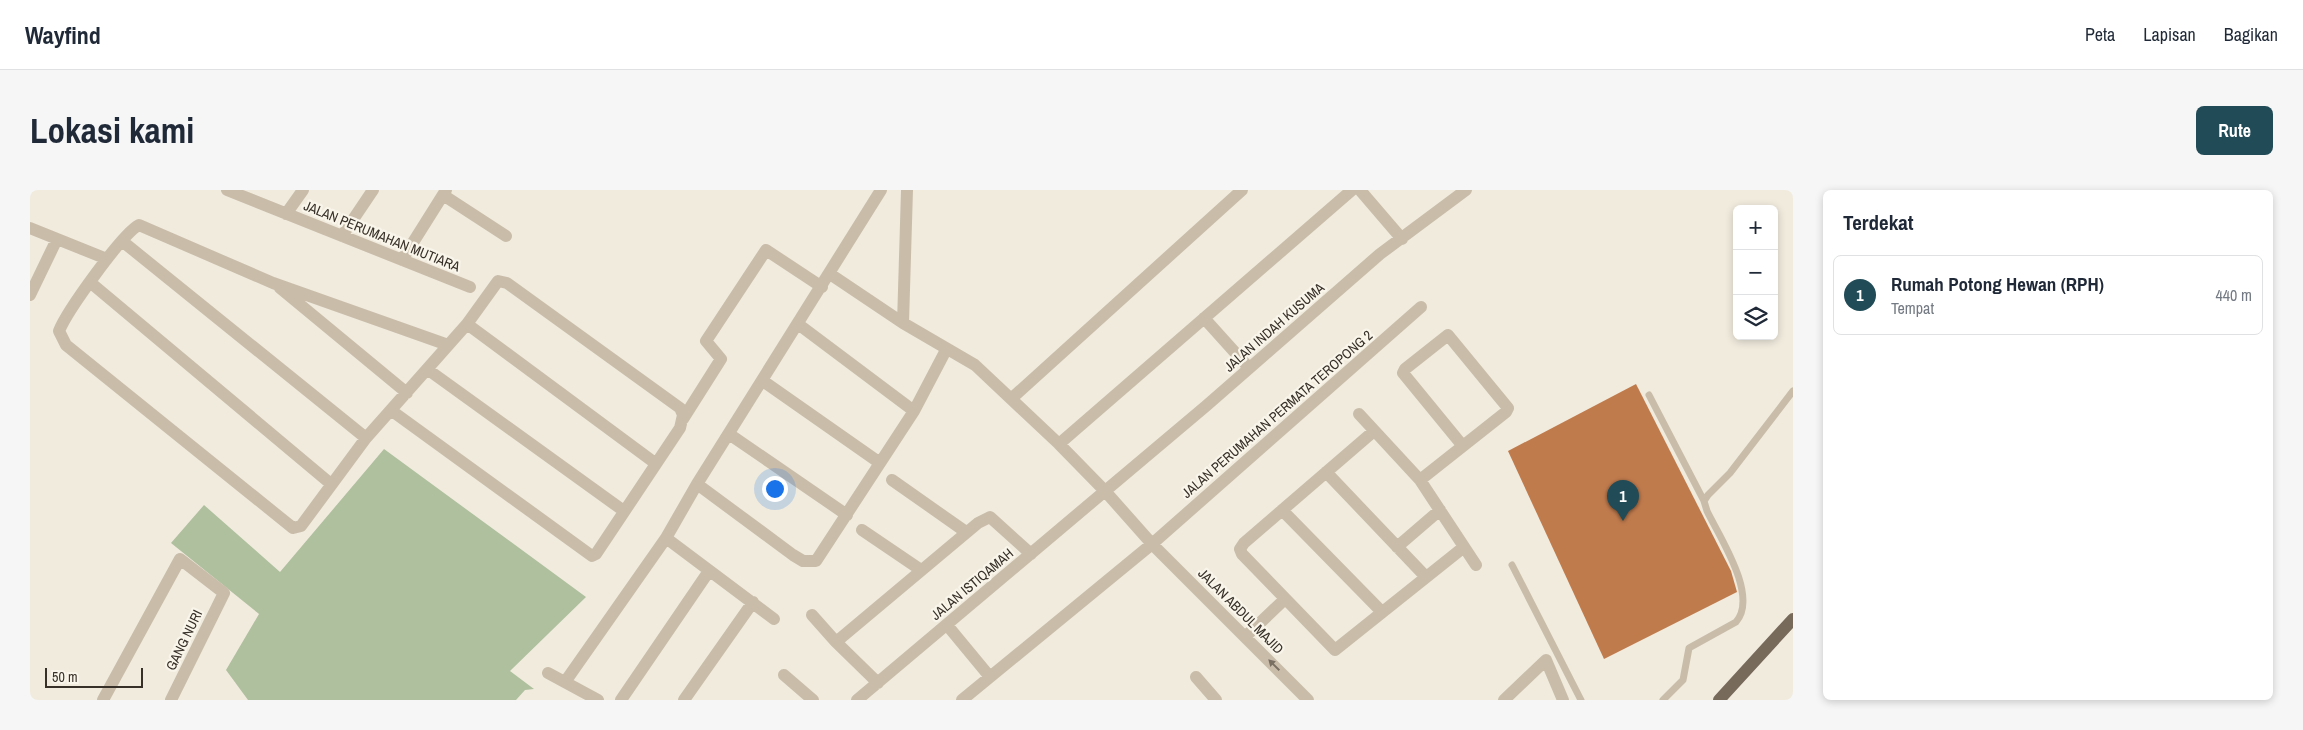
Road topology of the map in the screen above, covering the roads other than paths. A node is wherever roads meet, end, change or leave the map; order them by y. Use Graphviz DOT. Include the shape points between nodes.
graph roads {
  1 [pos="303,190"];
  2 [pos="373,190"];
  3 [pos="881,190"];
  4 [pos="907,190"];
  5 [pos="1242,190"];
  6 [pos="1352,190"];
  7 [pos="1360,190"];
  8 [pos="1466,190"];
  9 [pos="231,191"];
  10 [pos="445,192"];
  11 [pos="286,214"];
  12 [pos="30,228"];
  13 [pos="342,236"];
  14 [pos="506,236"];
  15 [pos="57,239"];
  16 [pos="1402,239"];
  17 [pos="122,241"];
  18 [pos="107,259"];
  19 [pos="402,260"];
  20 [pos="830,274"];
  21 [pos="91,283"];
  22 [pos="273,283"];
  23 [pos="470,287"];
  24 [pos="822,287"];
  25 [pos="30,295"];
  26 [pos="1421,307"];
  27 [pos="1204,318"];
  28 [pos="902,323"];
  29 [pos="467,324"];
  30 [pos="798,324"];
  31 [pos="448,345"];
  32 [pos="946,350"];
  33 [pos="1250,368"];
  34 [pos="427,369"];
  35 [pos="763,381"];
  36 [pos="1793,391"];
  37 [pos="407,393"];
  38 [pos="1649,395"];
  39 [pos="1011,399"];
  40 [pos="392,411"];
  41 [pos="914,411"];
  42 [pos="1359,414"];
  43 [pos="683,419"];
  44 [pos="1374,430"];
  45 [pos="729,434"];
  46 [pos="366,438"];
  47 [pos="1059,444"];
  48 [pos="1462,445"];
  49 [pos="655,463"];
  50 [pos="880,463"];
  51 [pos="1326,472"];
  52 [pos="892,480"];
  53 [pos="1420,480"];
  54 [pos="331,484"];
  55 [pos="697,484"];
  56 [pos="1105,491"];
  57 [pos="1704,502"];
  58 [pos="1282,510"];
  59 [pos="1440,510"];
  60 [pos="624,511"];
  61 [pos="847,515"];
  62 [pos="862,530"];
  63 [pos="966,532"];
  64 [pos="666,538"];
  65 [pos="1152,544"];
  66 [pos="1397,547"];
  67 [pos="1464,547"];
  68 [pos="1031,554"];
  69 [pos="1476,565"];
  70 [pos="1512,565"];
  71 [pos="709,570"];
  72 [pos="921,570"];
  73 [pos="1426,577"];
  74 [pos="1285,599"];
  75 [pos="752,602"];
  76 [pos="1382,612"];
  77 [pos="812,616"];
  78 [pos="774,619"];
  79 [pos="1793,619"];
  80 [pos="947,625"];
  81 [pos="1246,637"];
  82 [pos="836,642"];
  83 [pos="548,673"];
  84 [pos="784,675"];
  85 [pos="990,677"];
  86 [pos="1196,677"];
  87 [pos="565,682"];
  88 [pos="878,683"];
  89 [pos="1724,698"];
  90 [pos="1212,699"];
  91 [pos="103,700"];
  92 [pos="171,700"];
  93 [pos="598,700"];
  94 [pos="621,700"];
  95 [pos="684,700"];
  96 [pos="813,700"];
  97 [pos="857,700"];
  98 [pos="962,700"];
  99 [pos="1308,700"];
  100 [pos="1504,700"];
  101 [pos="1563,700"];
  102 [pos="1581,700"];
  103 [pos="1663,700"];
  1 -- 11 [label="street"];
  2 -- 13 [label="street"];
  3 -- 20 [label="street"];
  4 -- 28 [label="street"];
  5 -- 39 [label="street"];
  6 -- 27 [label="street"];
  7 -- 16 [label="street"];
  8 -- 16 [label="street, JALAN INDAH KUSUMA"];
  9 -- 11 [label="street, JALAN PERUMAHAN MUTIARA"];
  10 -- 14 [label="street"];
  10 -- 19 [label="street"];
  11 -- 13 [label="street, JALAN PERUMAHAN MUTIARA"];
  12 -- 15 [label="street"];
  13 -- 19 [label="street, JALAN PERUMAHAN MUTIARA"];
  15 -- 18 [label="street"];
  15 -- 25 [label="street"];
  16 -- 33 [label="street, JALAN INDAH KUSUMA" via="1380,254"];
  17 -- 18 [label="street"];
  17 -- 22 [label="street" via="135,227 142,226"];
  17 -- 46 [label="street"];
  18 -- 21 [label="street"];
  19 -- 23 [label="street, JALAN PERUMAHAN MUTIARA"];
  20 -- 24 [label="street"];
  20 -- 28 [label="street, JALAN ABDUL MAJID"];
  21 -- 54 [label="street"];
  21 -- 54 [label="street" via="59,331 66,345 293,528 301,526"];
  22 -- 31 [label="street"];
  22 -- 37 [label="street"];
  24 -- 30 [label="street"];
  24 -- 43 [label="street" via="766,250 706,342 721,359"];
  26 -- 65 [label="street, JALAN PERUMAHAN PERMATA TEROPONG 2"];
  27 -- 33 [label="street"];
  27 -- 47 [label="street"];
  28 -- 32 [label="street, JALAN ABDUL MAJID"];
  29 -- 31 [label="street"];
  29 -- 43 [label="street" via="494,284 498,281 507,283 680,408"];
  29 -- 49 [label="street"];
  30 -- 35 [label="street"];
  30 -- 41 [label="street"];
  31 -- 34 [label="street"];
  32 -- 39 [label="street, JALAN ABDUL MAJID" via="975,365"];
  32 -- 41 [label="street"];
  33 -- 56 [label="street, JALAN INDAH KUSUMA"];
  34 -- 37 [label="street"];
  34 -- 60 [label="street"];
  35 -- 45 [label="street"];
  35 -- 50 [label="street"];
  36 -- 57 [label="lane"];
  37 -- 40 [label="street"];
  38 -- 57 [label="lane"];
  39 -- 47 [label="street, JALAN ABDUL MAJID"];
  40 -- 46 [label="street"];
  40 -- 60 [label="street" via="588,554 596,554"];
  41 -- 50 [label="street"];
  42 -- 44 [label="street"];
  43 -- 49 [label="street"];
  44 -- 51 [label="street"];
  44 -- 53 [label="street"];
  45 -- 55 [label="street"];
  45 -- 61 [label="street"];
  46 -- 54 [label="street"];
  47 -- 56 [label="street, JALAN ABDUL MAJID"];
  48 -- 48 [label="street" via="1508,408 1448,335 1403,372"];
  48 -- 53 [label="street"];
  49 -- 60 [label="street"];
  50 -- 61 [label="street"];
  51 -- 58 [label="street"];
  51 -- 66 [label="street"];
  52 -- 63 [label="street"];
  53 -- 59 [label="street"];
  55 -- 61 [label="street" via="803,561 816,560"];
  55 -- 64 [label="street"];
  56 -- 65 [label="street, JALAN ABDUL MAJID"];
  56 -- 68 [label="street, JALAN ISTIQAMAH"];
  57 -- 103 [label="lane" via="1740,578 1742,616 1689,648 1683,680"];
  58 -- 74 [label="street" via="1240,549"];
  58 -- 76 [label="street"];
  59 -- 66 [label="street"];
  59 -- 67 [label="street"];
  62 -- 72 [label="street"];
  63 -- 68 [label="street" via="990,517"];
  63 -- 72 [label="street"];
  64 -- 71 [label="street"];
  64 -- 87 [label="street"];
  65 -- 81 [label="street, JALAN ABDUL MAJID"];
  65 -- 85 [label="street, JALAN PERUMAHAN PERMATA TEROPONG 2"];
  66 -- 73 [label="street"];
  67 -- 69 [label="street"];
  67 -- 73 [label="street"];
  68 -- 80 [label="street, JALAN ISTIQAMAH"];
  70 -- 102 [label="lane"];
  71 -- 75 [label="street"];
  71 -- 94 [label="street"];
  72 -- 82 [label="street"];
  73 -- 76 [label="street"];
  74 -- 76 [label="street" via="1335,650"];
  74 -- 81 [label="street"];
  75 -- 78 [label="street"];
  75 -- 95 [label="street"];
  77 -- 82 [label="street"];
  79 -- 89 [label="main road"];
  80 -- 85 [label="street"];
  80 -- 88 [label="street, JALAN ISTIQAMAH"];
  99 -- 81 [label="street, JALAN ABDUL MAJID, one-way"];
  82 -- 88 [label="street"];
  83 -- 87 [label="street"];
  84 -- 96 [label="street"];
  85 -- 98 [label="street, JALAN PERUMAHAN PERMATA TEROPONG 2"];
  86 -- 90 [label="street"];
  87 -- 93 [label="street"];
  88 -- 97 [label="street, JALAN ISTIQAMAH"];
  91 -- 92 [label="street, GANG NURI" via="180,558 224,593"];
  100 -- 101 [label="street" via="1546,660"];
}
